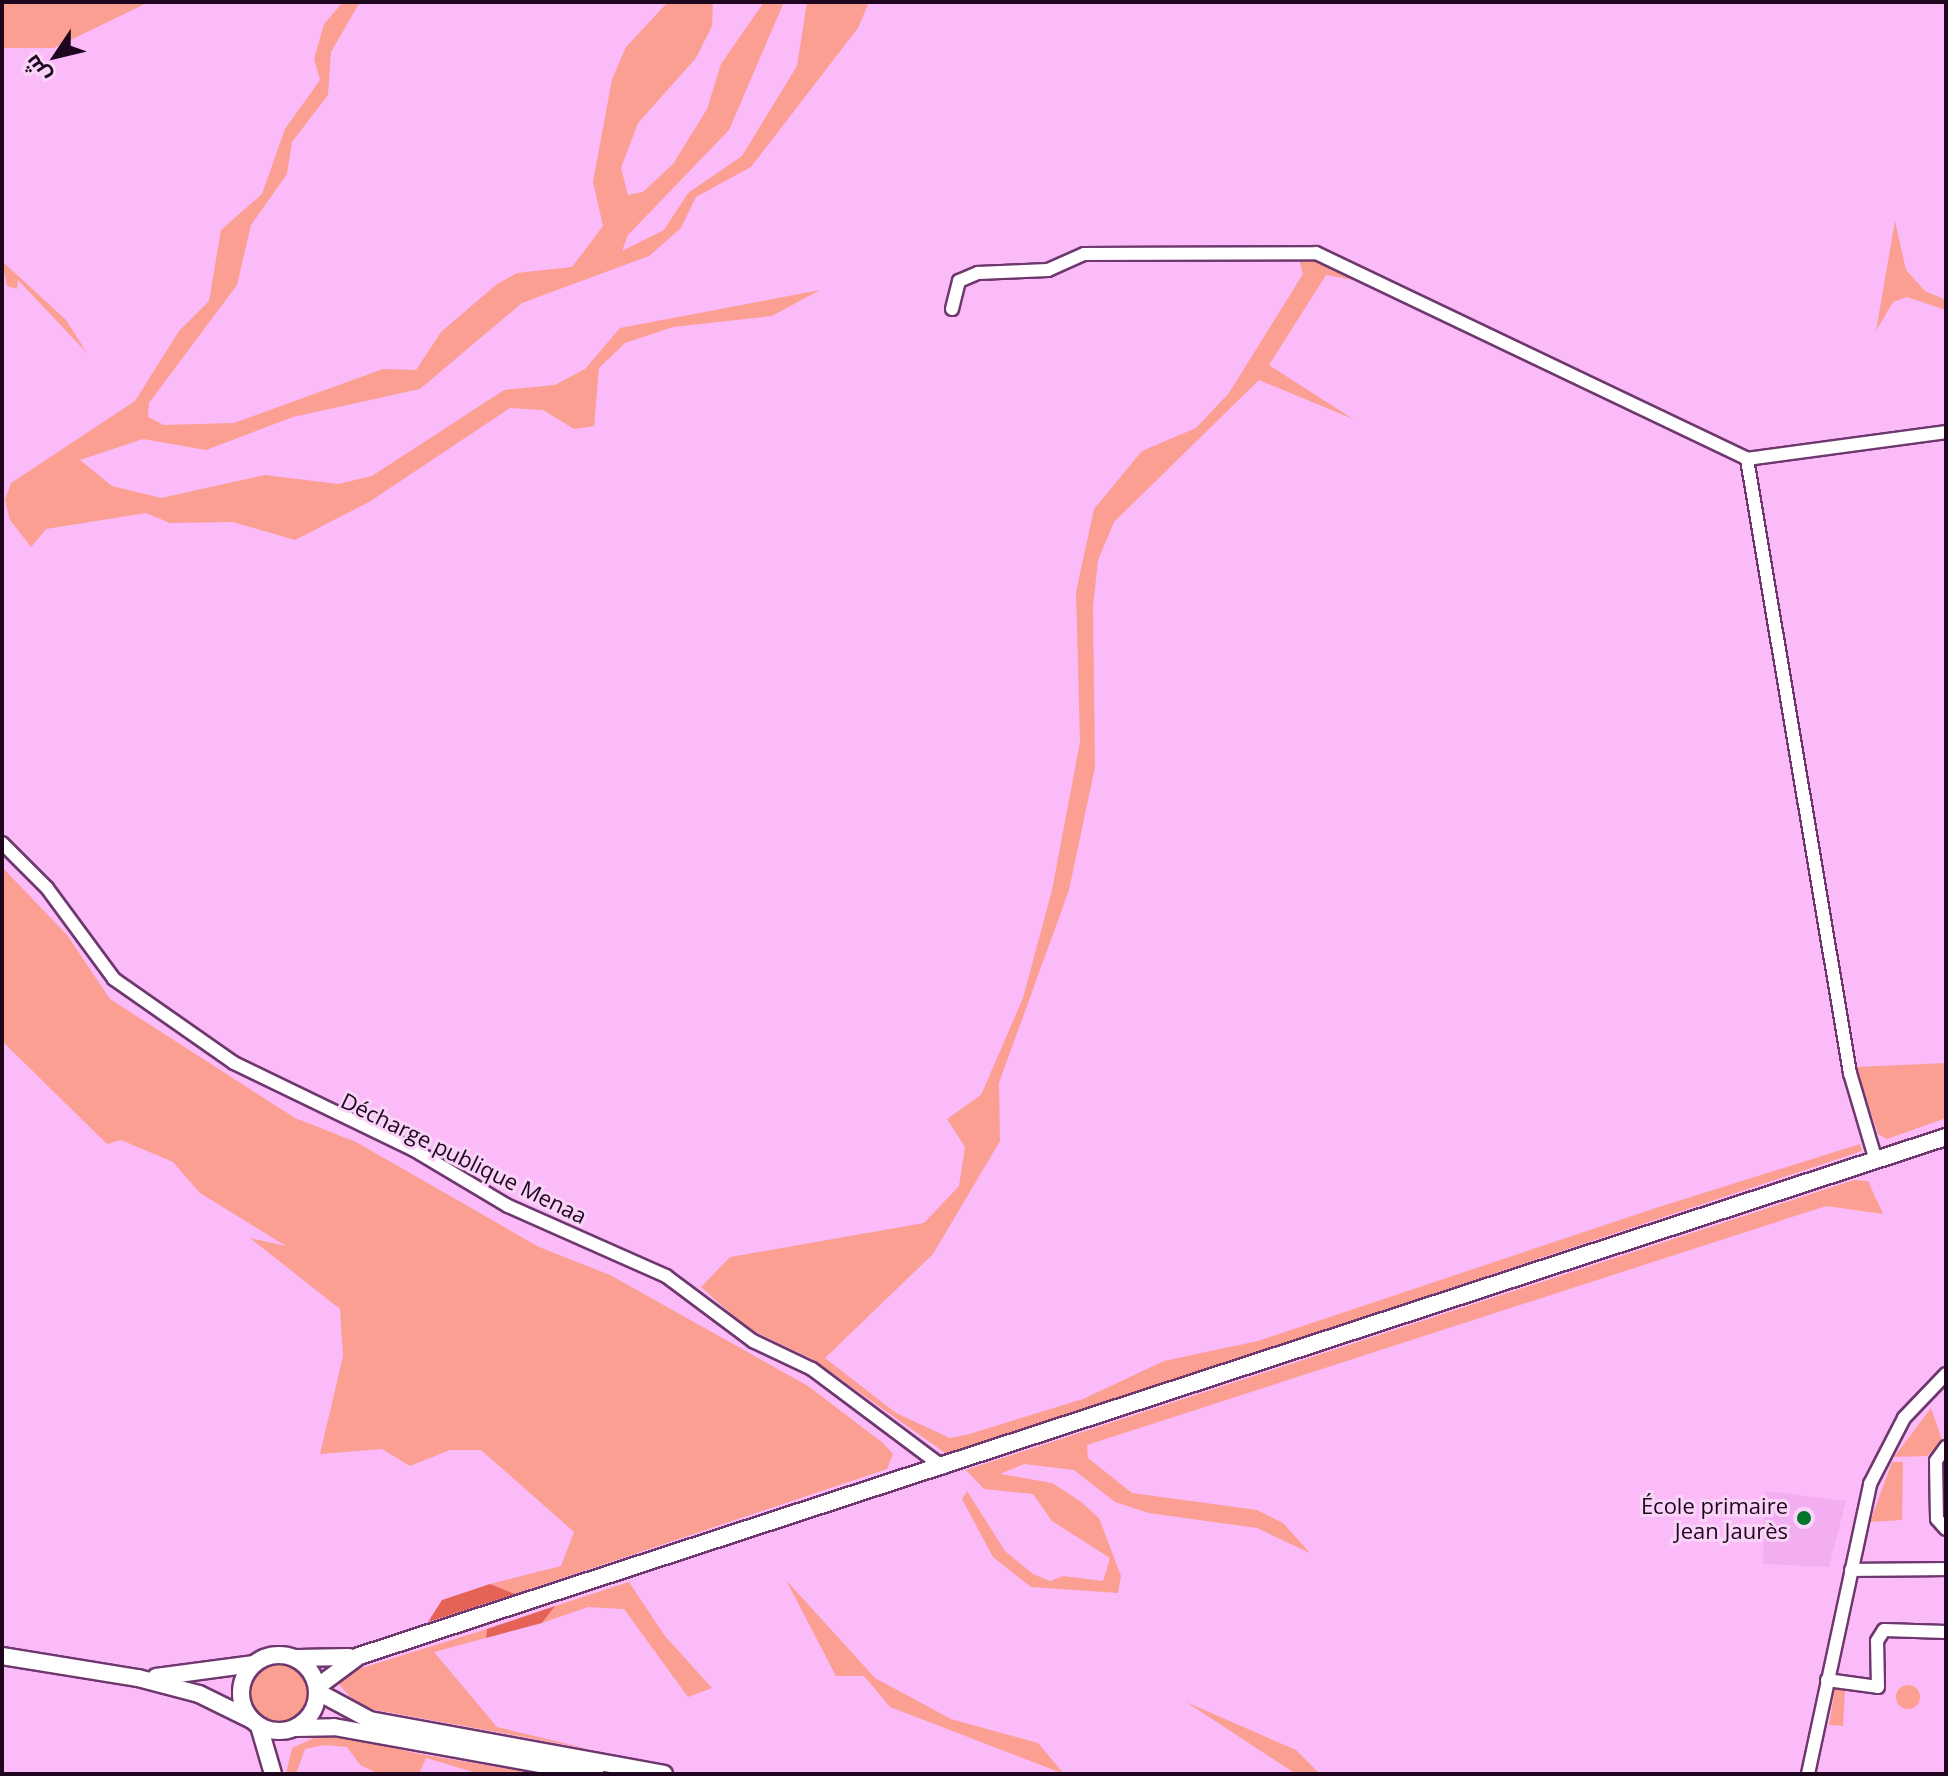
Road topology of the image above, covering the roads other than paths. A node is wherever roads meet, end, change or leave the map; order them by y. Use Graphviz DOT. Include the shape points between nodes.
graph roads {
  1 [pos="952,309"];
  2 [pos="1946,432"];
  3 [pos="1747,459"];
  4 [pos="2,843"];
  5 [pos="1946,1137"];
  6 [pos="1876,1161"];
  7 [pos="1946,1374"];
  8 [pos="1946,1447"];
  9 [pos="943,1467"];
  10 [pos="1946,1529"];
  11 [pos="1946,1569"];
  12 [pos="1851,1570"];
  13 [pos="1946,1632"];
  14 [pos="2,1656"];
  15 [pos="359,1656"];
  16 [pos="295,1658"];
  17 [pos="254,1664"];
  18 [pos="138,1678"];
  19 [pos="1827,1680"];
  20 [pos="318,1690"];
  21 [pos="255,1723"];
  22 [pos="293,1729"];
  23 [pos="273,1766"];
  24 [pos="596,1774"];
  25 [pos="664,1774"];
  26 [pos="1808,1774"];
  1 -- 3 [label="street" via="959,281 978,273 1048,270 1084,254 1316,253"];
  2 -- 3 [label="street"];
  3 -- 6 [label="street" via="1850,1073"];
  4 -- 9 [label="street, Décharge publique Menaa" via="47,888 114,979 234,1063 414,1150 508,1206 666,1276 753,1341 812,1369"];
  5 -- 6 [label="main road"];
  6 -- 9 [label="main road"];
  7 -- 12 [label="street" via="1885,1449"];
  8 -- 10 [label="street" via="1936,1461 1937,1519"];
  9 -- 15 [label="main road"];
  11 -- 12 [label="street"];
  12 -- 19 [label="street"];
  13 -- 19 [label="street" via="1884,1630 1877,1641 1878,1687"];
  14 -- 18 [label="main road"];
  15 -- 16 [label="main road"];
  15 -- 20 [label="main road"];
  16 -- 17 [label="main road" via="274,1655"];
  16 -- 20 [label="main road"];
  17 -- 18 [label="main road" via="202,1676"];
  17 -- 21 [label="main road" via="241,1685"];
  18 -- 21 [label="main road" via="199,1694"];
  19 -- 26 [label="street"];
  20 -- 22 [label="main road" via="308,1720"];
  20 -- 25 [label="main road" via="360,1717"];
  21 -- 22 [label="main road"];
  21 -- 23 [label="main road"];
  22 -- 23 [label="main road"];
  22 -- 24 [label="main road" via="334,1727"];
}
